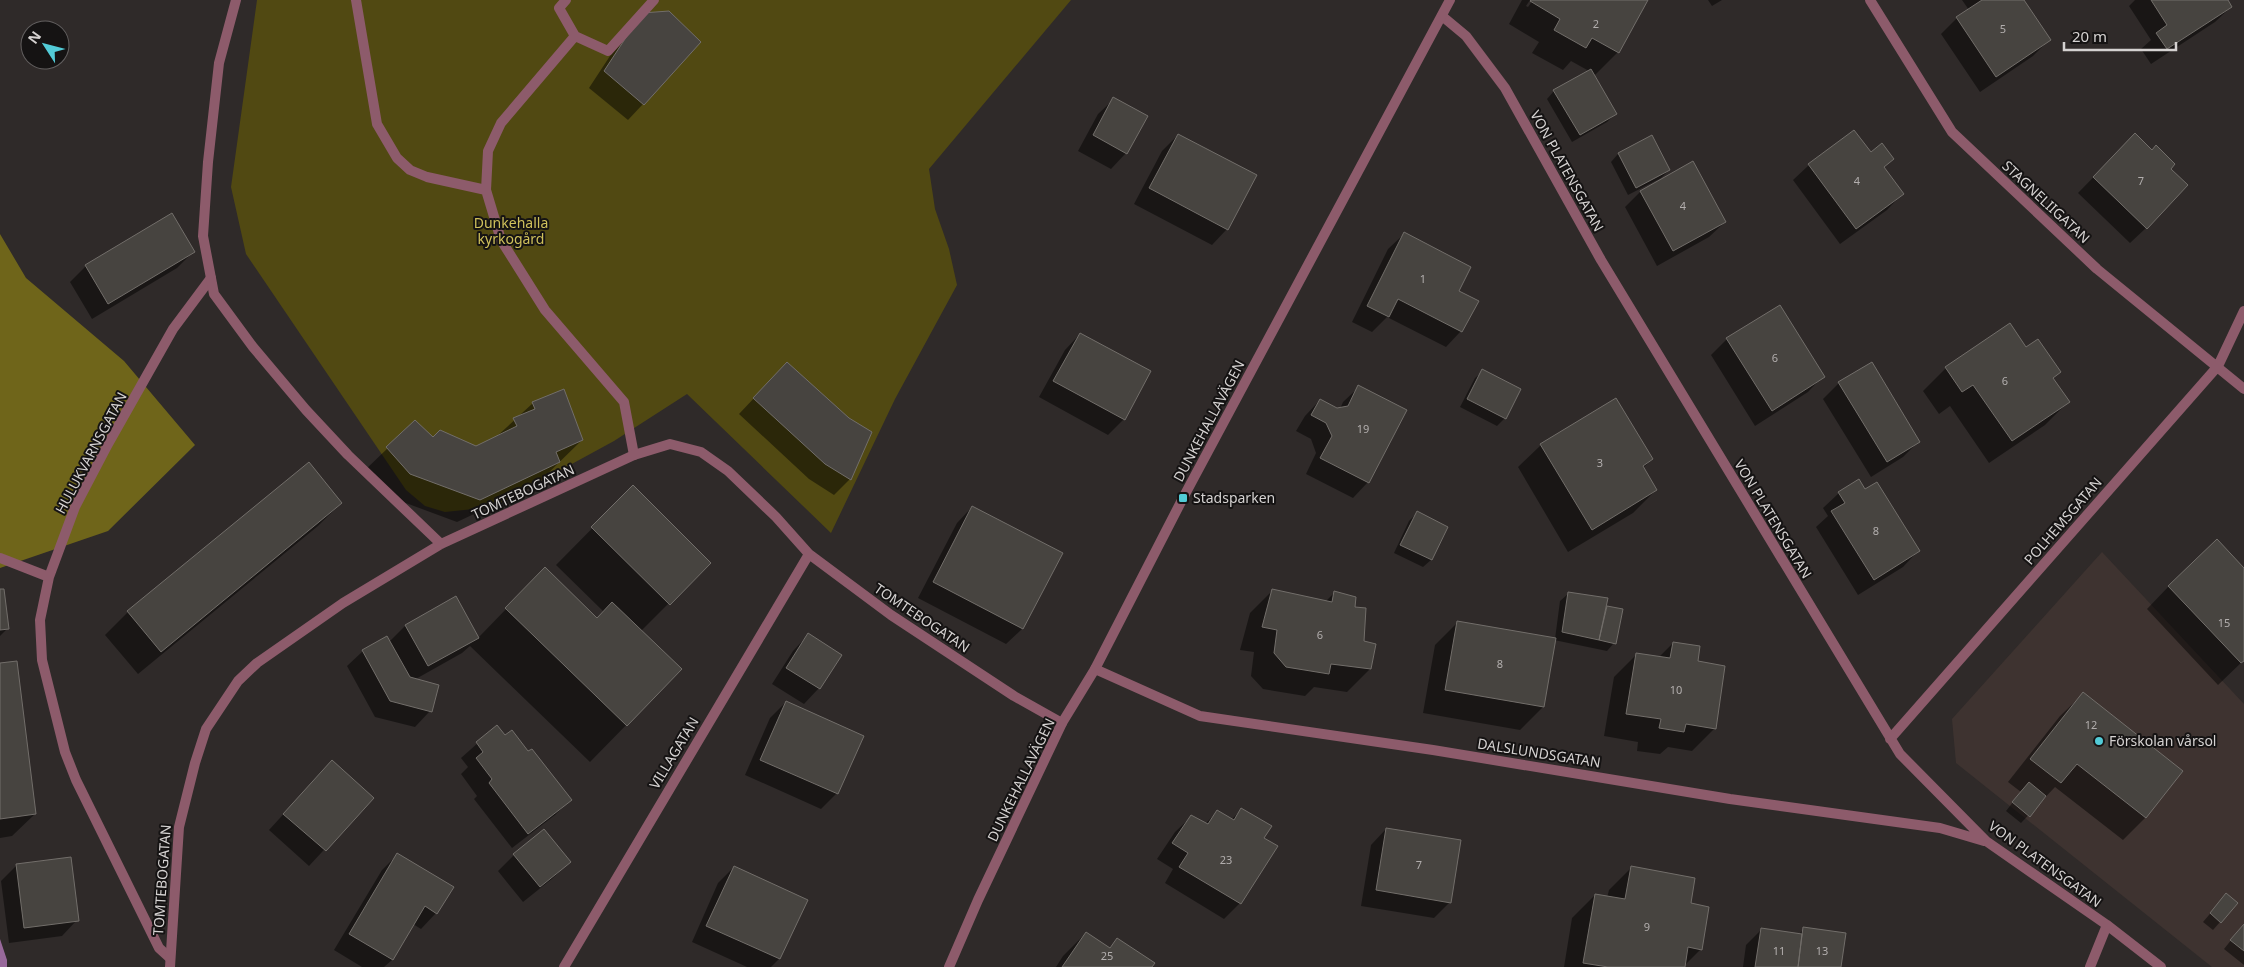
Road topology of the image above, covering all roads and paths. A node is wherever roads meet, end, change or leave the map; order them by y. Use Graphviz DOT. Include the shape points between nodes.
graph roads {
  1 [pos="236,0"];
  2 [pos="356,0"];
  3 [pos="566,0"];
  4 [pos="654,0"];
  5 [pos="1450,0"];
  6 [pos="1870,0"];
  7 [pos="1442,16"];
  8 [pos="575,36"];
  9 [pos="486,190"];
  10 [pos="211,278"];
  11 [pos="2244,311"];
  12 [pos="2218,366"];
  13 [pos="2244,389"];
  14 [pos="634,455"];
  15 [pos="441,544"];
  16 [pos="809,554"];
  17 [pos="0,558"];
  18 [pos="49,577"];
  19 [pos="1096,669"];
  20 [pos="1062,724"];
  21 [pos="1890,739"];
  22 [pos="1986,841"];
  23 [pos="2107,925"];
  24 [pos="170,962"];
  25 [pos="564,967"];
  26 [pos="949,967"];
  27 [pos="2090,967"];
  28 [pos="2160,967"];
  1 -- 10 [label="street" via="219,63 208,162 203,236"];
  2 -- 9 [label="street" via="377,124 398,158 410,170 427,177"];
  3 -- 8 [label="street" via="559,8"];
  4 -- 8 [label="street" via="608,51"];
  5 -- 7 [label="street, DUNKEHALLAVÄGEN"];
  6 -- 12 [label="street, STAGNELIIGATAN" via="1952,132 2097,269"];
  7 -- 19 [label="street, DUNKEHALLAVÄGEN" via="1188,489"];
  7 -- 21 [label="street, VON PLATENSGATAN" via="1466,36 1505,88 1606,269"];
  8 -- 9 [label="street" via="501,123 488,151"];
  9 -- 14 [label="street" via="501,240 545,310 624,402"];
  10 -- 15 [label="street" via="214,294 306,410"];
  10 -- 18 [label="street, HULUKVARNSGATAN" via="173,329 108,444 75,507"];
  11 -- 12 [label="street, POLHEMSGATAN"];
  12 -- 13 [label="street, STAGNELIIGATAN"];
  12 -- 21 [label="street, POLHEMSGATAN"];
  14 -- 15 [label="street, TOMTEBOGATAN"];
  14 -- 16 [label="street, TOMTEBOGATAN" via="670,444 701,452 728,471"];
  15 -- 24 [label="street, TOMTEBOGATAN" via="343,603 257,663 238,681 206,729 179,827"];
  16 -- 20 [label="street, TOMTEBOGATAN" via="891,614"];
  16 -- 25 [label="street, VILLAGATAN"];
  17 -- 18 [label="street"];
  18 -- 24 [label="street, HULUKVARNSGATAN" via="40,620 42,660 65,752 159,948"];
  19 -- 20 [label="street, DUNKEHALLAVÄGEN"];
  19 -- 22 [label="street, DALSLUNDSGATAN" via="1200,716 1443,751 1730,799 1940,828"];
  20 -- 26 [label="street, DUNKEHALLAVÄGEN"];
  21 -- 22 [label="street, VON PLATENSGATAN" via="1900,754"];
  22 -- 23 [label="street, VON PLATENSGATAN"];
  23 -- 27 [label="street"];
  23 -- 28 [label="street, VON PLATENSGATAN"];
}
